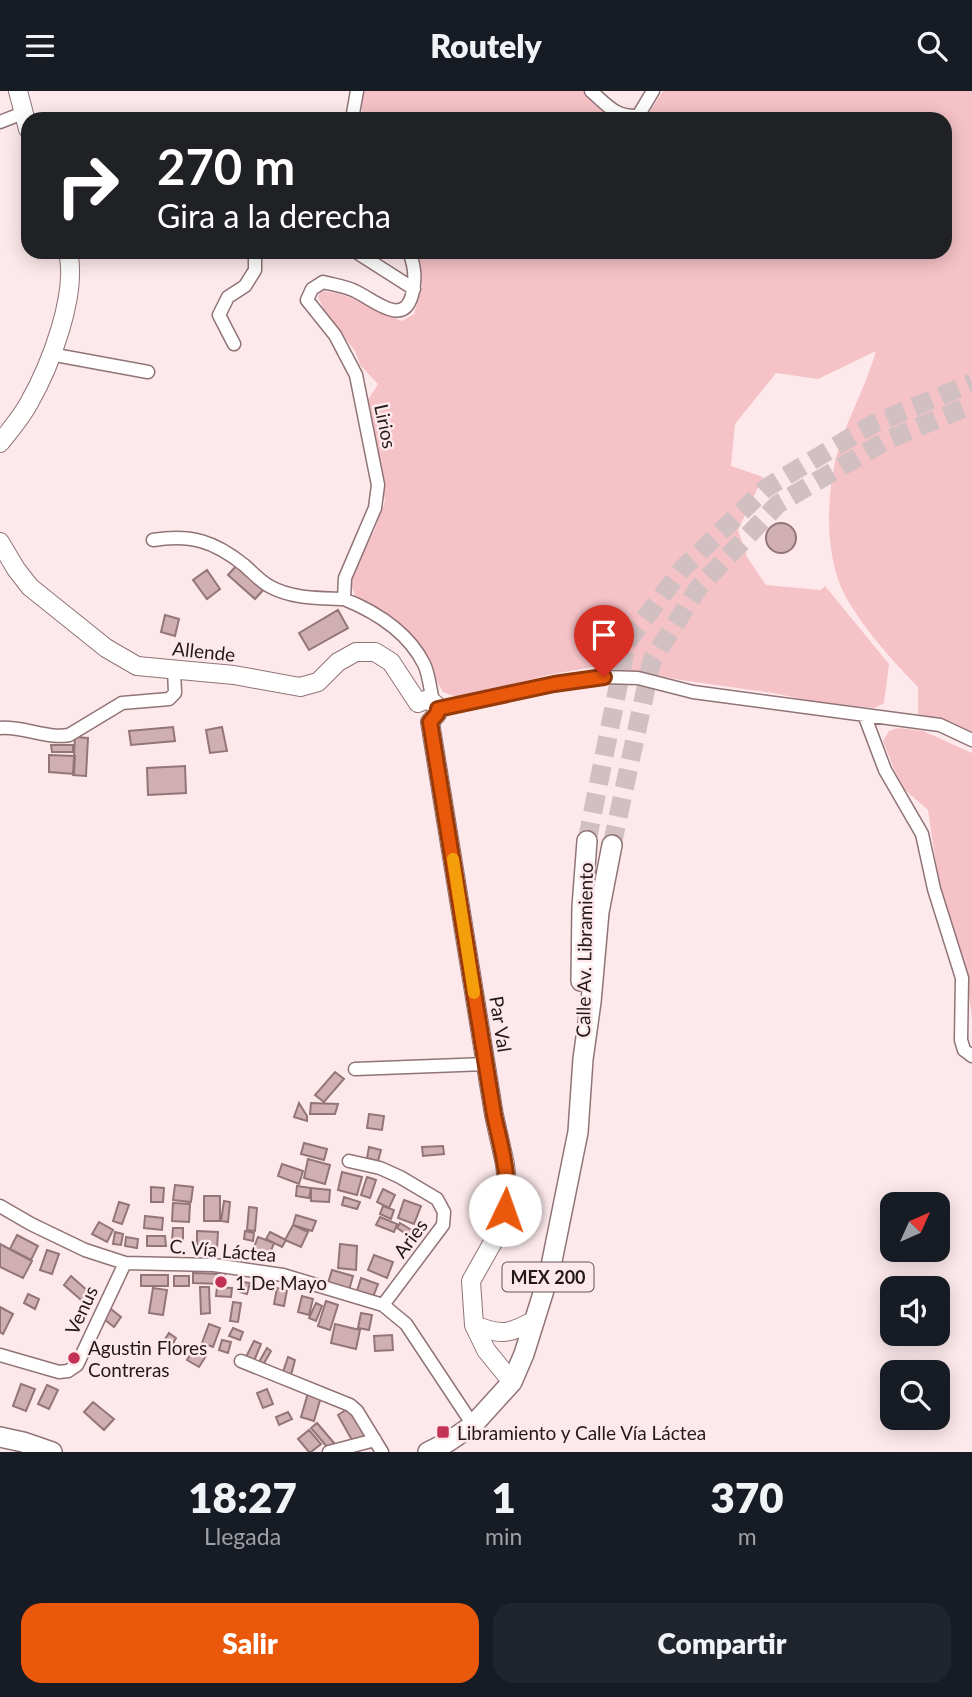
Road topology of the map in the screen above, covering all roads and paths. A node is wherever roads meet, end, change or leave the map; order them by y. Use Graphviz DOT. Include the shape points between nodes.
graph roads {
  1 [pos="18,91"];
  2 [pos="357,91"];
  3 [pos="591,91"];
  4 [pos="653,91"];
  5 [pos="24,112"];
  6 [pos="353,112"];
  7 [pos="615,112"];
  8 [pos="640,112"];
  9 [pos="21,121"];
  10 [pos="0,122"];
  11 [pos="70,259"];
  12 [pos="255,259"];
  13 [pos="367,259"];
  14 [pos="412,259"];
  15 [pos="414,289"];
  16 [pos="234,344"];
  17 [pos="50,354"];
  18 [pos="148,373"];
  19 [pos="0,443"];
  20 [pos="153,540"];
  21 [pos="0,542"];
  22 [pos="344,600"];
  23 [pos="174,670"];
  24 [pos="430,709"];
  25 [pos="865,717"];
  26 [pos="0,729"];
  27 [pos="972,740"];
  28 [pos="587,841"];
  29 [pos="612,845"];
  30 [pos="972,1056"];
  31 [pos="583,1059"];
  32 [pos="486,1064"];
  33 [pos="355,1069"];
  34 [pos="349,1161"];
  35 [pos="0,1206"];
  36 [pos="125,1263"];
  37 [pos="383,1305"];
  38 [pos="535,1320"];
  39 [pos="474,1325"];
  40 [pos="0,1355"];
  41 [pos="241,1361"];
  42 [pos="512,1381"];
  43 [pos="473,1425"];
  44 [pos="0,1437"];
  45 [pos="375,1440"];
  46 [pos="52,1452"];
  47 [pos="329,1452"];
  48 [pos="382,1452"];
  49 [pos="428,1452"];
  1 -- 5 [label="street"];
  2 -- 6 [label="street"];
  3 -- 7 [label="street"];
  4 -- 8 [label="street"];
  9 -- 10 [label="street"];
  11 -- 17 [label="street" via="69,297"];
  12 -- 16 [label="street" via="245,286 228,297 219,315"];
  13 -- 15 [label="street"];
  14 -- 15 [label="street"];
  15 -- 22 [label="street, Lirios" via="402,310 392,311 354,290 323,282 312,289 307,300 335,335 356,375 378,485 375,508 345,577"];
  17 -- 18 [label="street"];
  17 -- 19 [label="street" via="30,402"];
  20 -- 22 [label="street" via="177,536 203,540 230,554 269,586 298,596"];
  21 -- 23 [label="street, Allende" via="30,587 106,648 137,666"];
  22 -- 24 [label="street" via="370,610 403,635 424,664"];
  23 -- 24 [label="street, Allende" via="234,674 300,687 318,682 338,661 356,652 374,652 390,662"];
  23 -- 26 [label="street" via="175,693 169,699 122,703 69,735"];
  24 -- 25 [label="street" via="604,677 638,678 693,692"];
  24 -- 32 [label="street, Par Val"];
  25 -- 27 [label="street" via="940,725"];
  25 -- 30 [label="street" via="885,770 922,834 961,978 961,1040"];
  28 -- 31 [label="main road, Calle Av. Libramiento / MEX 200" via="582,907"];
  29 -- 31 [label="main road, Calle Av. Libramiento / MEX 200" via="598,912"];
  31 -- 38 [label="main road, Calle Av. Libramiento / MEX 200" via="578,1132"];
  32 -- 33 [label="street"];
  32 -- 39 [label="street, Par Val" via="508,1194 502,1226 471,1281"];
  34 -- 37 [label="street, Aries" via="400,1177 437,1199 444,1212 443,1225"];
  35 -- 36 [label="street, C. Vía Láctea" via="85,1250"];
  36 -- 37 [label="street, C. Vía Láctea" via="214,1265 283,1275"];
  36 -- 40 [label="street, Venus" via="76,1365 68,1371"];
  37 -- 43 [label="street, C. Vía Láctea" via="405,1324"];
  38 -- 39 [label="street" via="507,1333"];
  38 -- 42 [label="main road, Calle Av. Libramiento / MEX 200"];
  39 -- 42 [label="street, Par Val" via="491,1358"];
  41 -- 45 [label="street" via="350,1405"];
  42 -- 43 [label="main road, Calle Av. Libramiento / MEX 200"];
  43 -- 49 [label="main road, Calle Av. Libramiento / MEX 200"];
  44 -- 46 [label="main road"];
  45 -- 47 [label="street"];
  45 -- 48 [label="street"];
}
